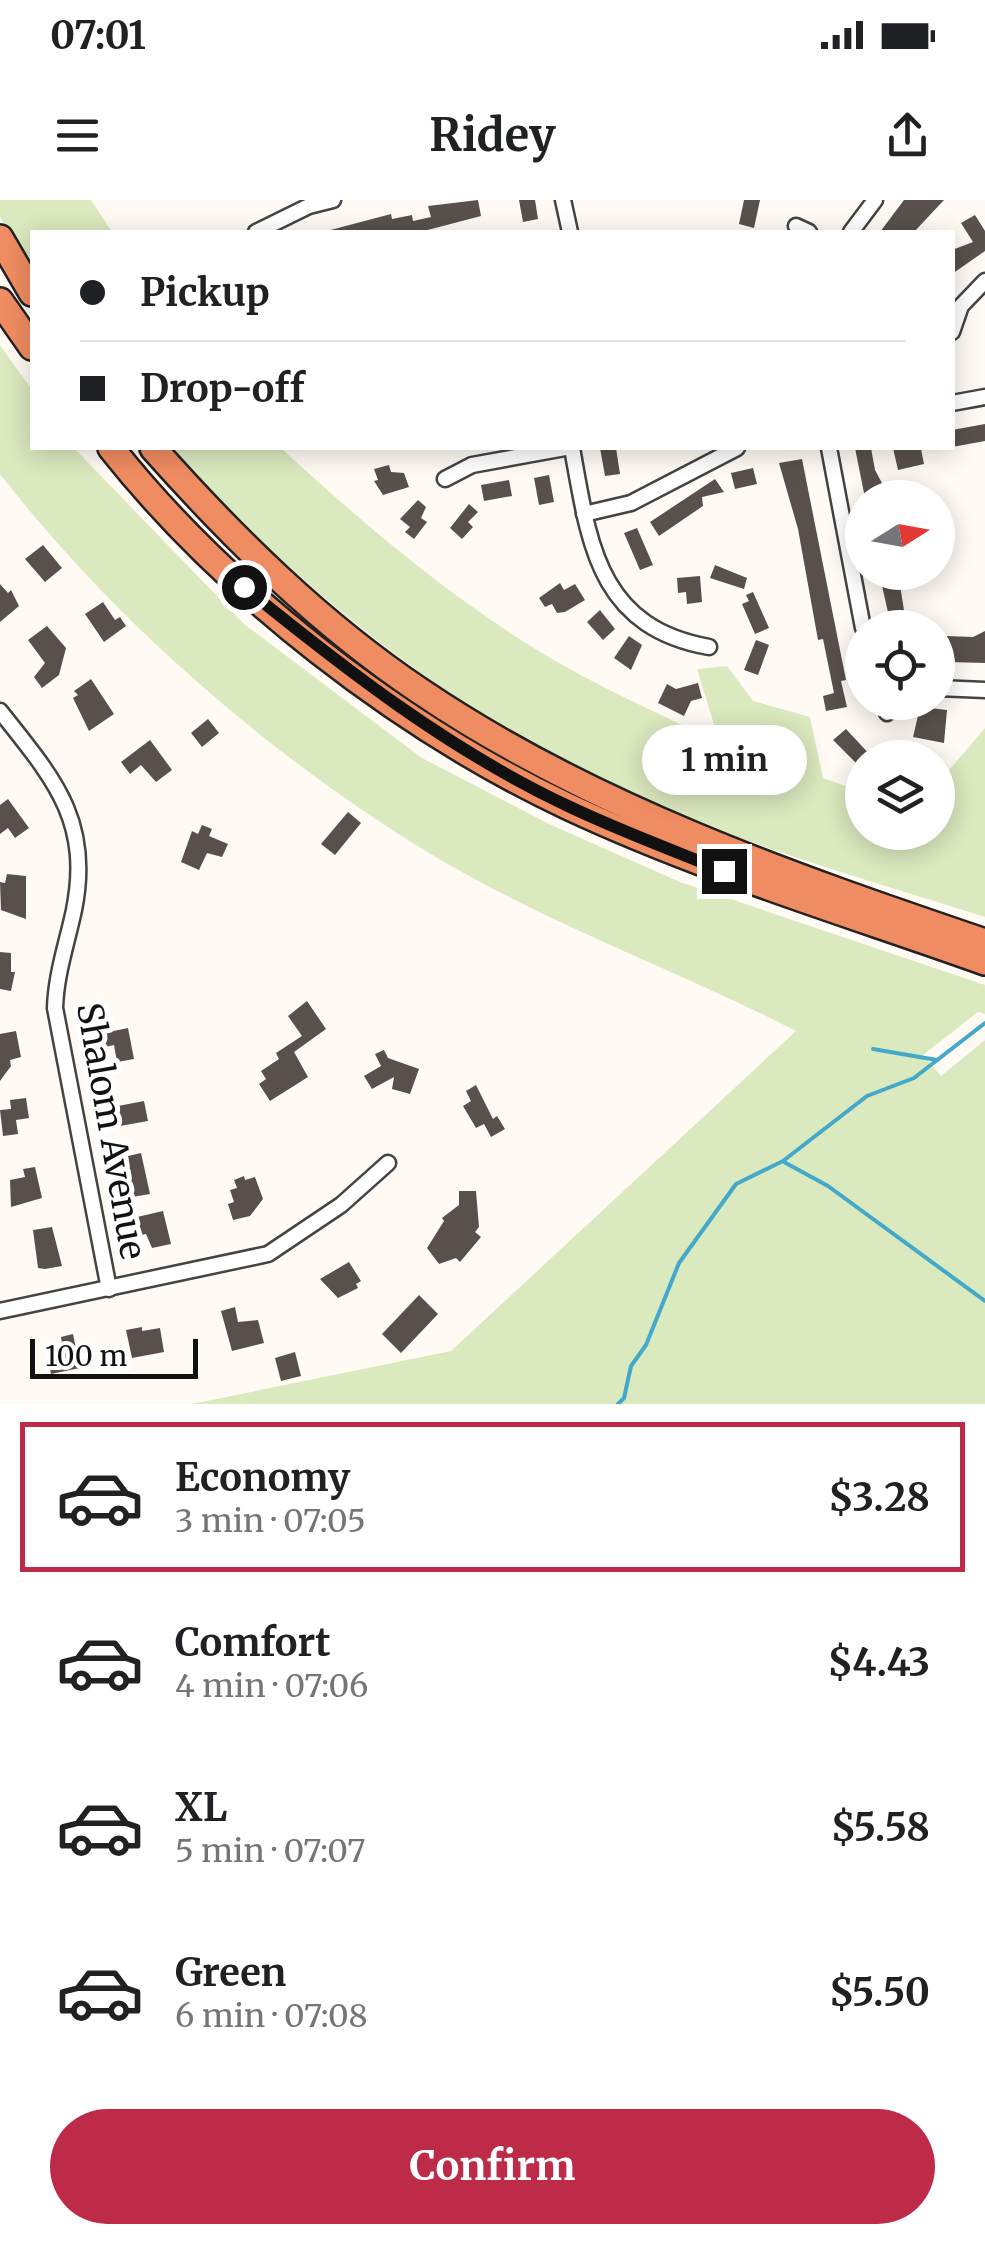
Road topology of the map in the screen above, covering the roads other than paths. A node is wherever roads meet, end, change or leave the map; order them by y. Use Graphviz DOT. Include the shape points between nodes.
graph roads {
  1 [pos="333,200"];
  2 [pos="563,200"];
  3 [pos="876,200"];
  4 [pos="260,230"];
  5 [pos="570,230"];
  6 [pos="853,230"];
  7 [pos="0,238"];
  8 [pos="985,281"];
  9 [pos="30,290"];
  10 [pos="0,301"];
  11 [pos="955,323"];
  12 [pos="30,344"];
  13 [pos="985,396"];
  14 [pos="955,398"];
  15 [pos="114,450"];
  16 [pos="154,450"];
  17 [pos="557,450"];
  18 [pos="568,450"];
  19 [pos="732,450"];
  20 [pos="829,450"];
  21 [pos="445,479"];
  22 [pos="584,514"];
  23 [pos="860,610"];
  24 [pos="709,647"];
  25 [pos="955,689"];
  26 [pos="985,690"];
  27 [pos="0,711"];
  28 [pos="700,836"];
  29 [pos="985,926"];
  30 [pos="980,957"];
  31 [pos="388,1163"];
  32 [pos="110,1288"];
  33 [pos="0,1311"];
  1 -- 4 [label="street"];
  2 -- 5 [label="street"];
  3 -- 6 [label="street"];
  7 -- 9 [label="highway"];
  8 -- 11 [label="street" via="961,306"];
  10 -- 12 [label="highway"];
  13 -- 14 [label="street"];
  15 -- 30 [label="highway" via="244,587 374,692 471,752 565,805 724,871"];
  16 -- 28 [label="highway" via="281,578 419,691 518,750"];
  17 -- 21 [label="street" via="472,465"];
  18 -- 22 [label="street"];
  19 -- 22 [label="street" via="631,503"];
  20 -- 23 [label="street"];
  22 -- 24 [label="street" via="593,557 627,608 682,642"];
  25 -- 26 [label="street"];
  27 -- 32 [label="street, Shalom Avenue" via="57,786 76,831 79,880 54,1008"];
  28 -- 29 [label="highway"];
  28 -- 30 [label="highway"];
  31 -- 32 [label="street" via="341,1205 268,1254"];
  32 -- 33 [label="street"];
}
